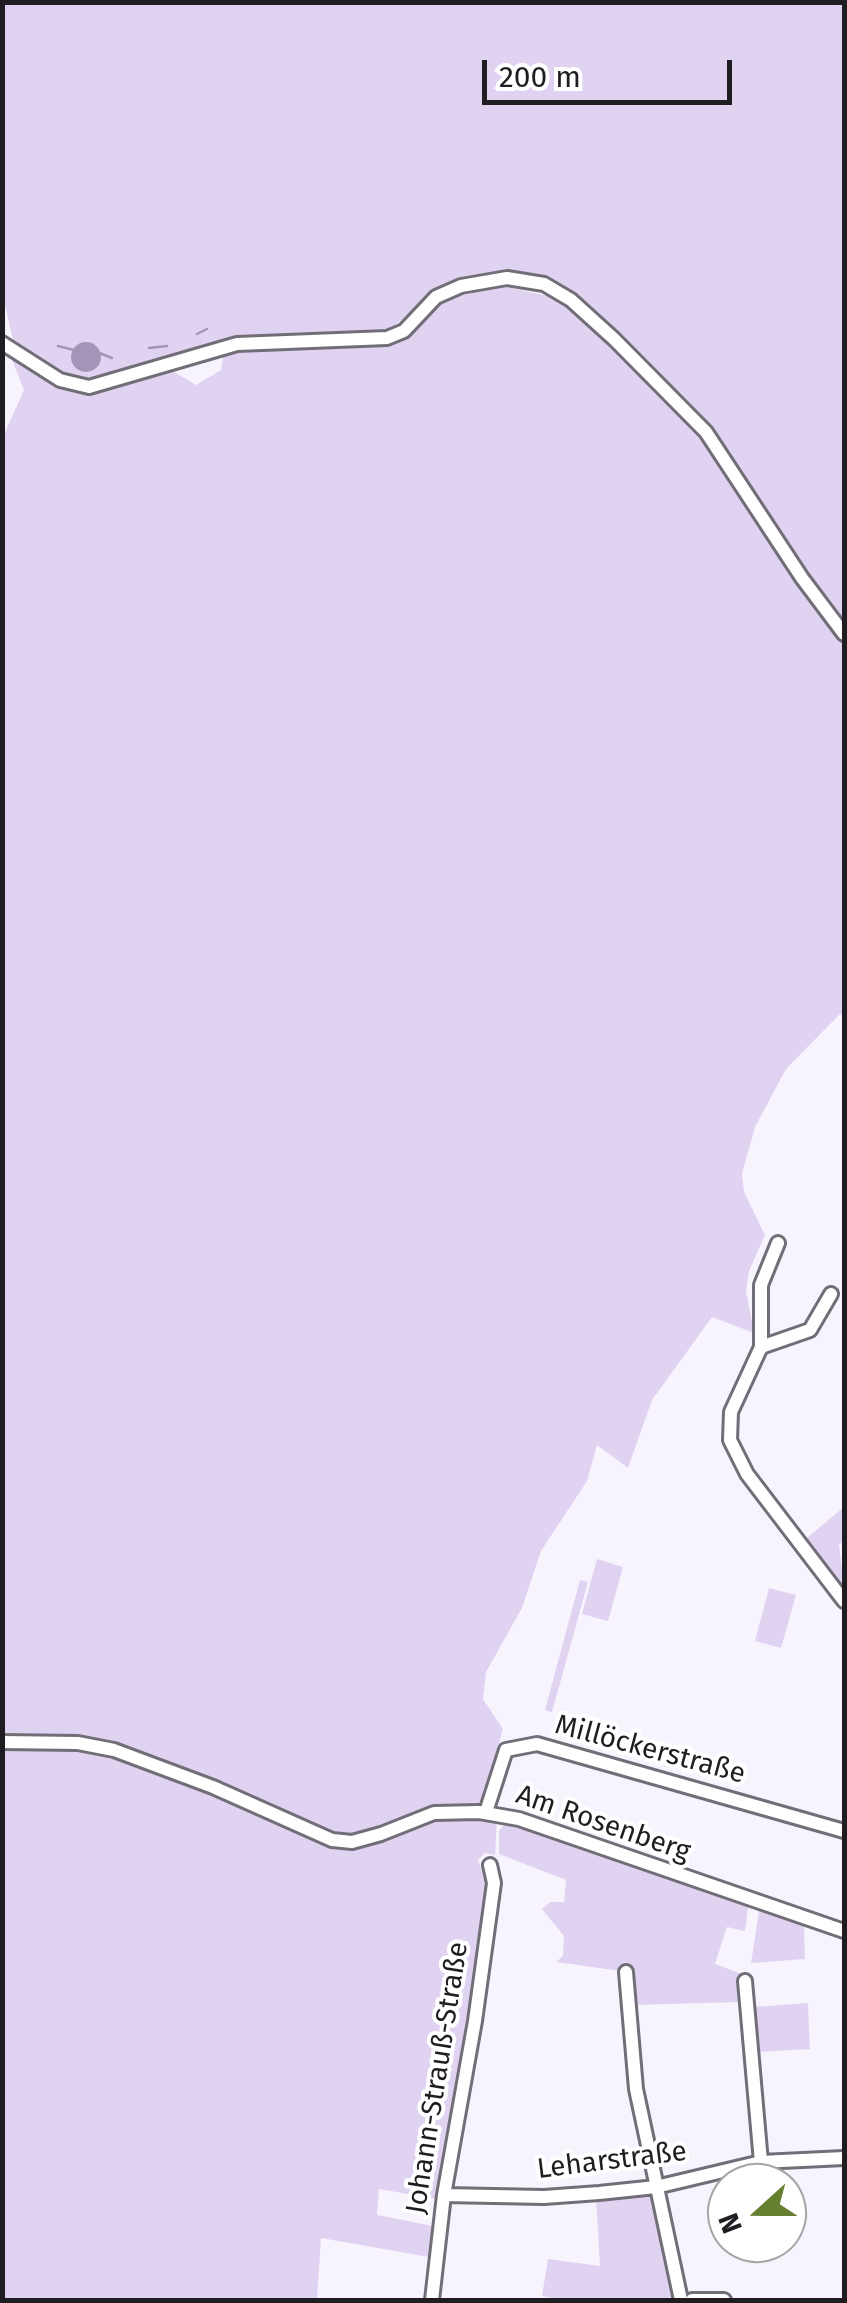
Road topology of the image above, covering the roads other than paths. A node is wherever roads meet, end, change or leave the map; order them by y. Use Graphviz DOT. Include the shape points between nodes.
graph roads {
  1 [pos="2,344"];
  2 [pos="844,634"];
  3 [pos="778,1243"];
  4 [pos="832,1294"];
  5 [pos="761,1347"];
  6 [pos="844,1601"];
  7 [pos="2,1742"];
  8 [pos="486,1812"];
  9 [pos="844,1831"];
  10 [pos="490,1865"];
  11 [pos="844,1931"];
  12 [pos="626,1972"];
  13 [pos="745,1981"];
  14 [pos="844,2158"];
  15 [pos="761,2162"];
  16 [pos="656,2187"];
  17 [pos="444,2195"];
  18 [pos="432,2300"];
  19 [pos="681,2300"];
  20 [pos="692,2300"];
  21 [pos="724,2300"];
  1 -- 2 [label="street" via="60,380 89,386 237,344 387,338 404,331 436,297 461,286 519,278 544,284 614,339 706,432"];
  3 -- 5 [label="street" via="761,1285"];
  4 -- 5 [label="street" via="810,1330"];
  5 -- 6 [label="street" via="730,1417 732,1448"];
  7 -- 8 [label="street, Am Rosenberg" via="114,1750 332,1840 352,1842 434,1813"];
  8 -- 9 [label="street, Millöckerstraße" via="506,1750 538,1744"];
  8 -- 11 [label="street, Am Rosenberg" via="581,1838"];
  10 -- 17 [label="street, Johann-Strauß-Straße" via="494,1883 475,2021"];
  12 -- 16 [label="street" via="636,2089"];
  13 -- 15 [label="street"];
  14 -- 15 [label="street, Leharstraße"];
  15 -- 16 [label="street, Leharstraße"];
  16 -- 17 [label="street, Leharstraße" via="544,2197"];
  16 -- 19 [label="street"];
  17 -- 18 [label="street, Johann-Strauß-Straße"];
  20 -- 21 [label="street"];
}
